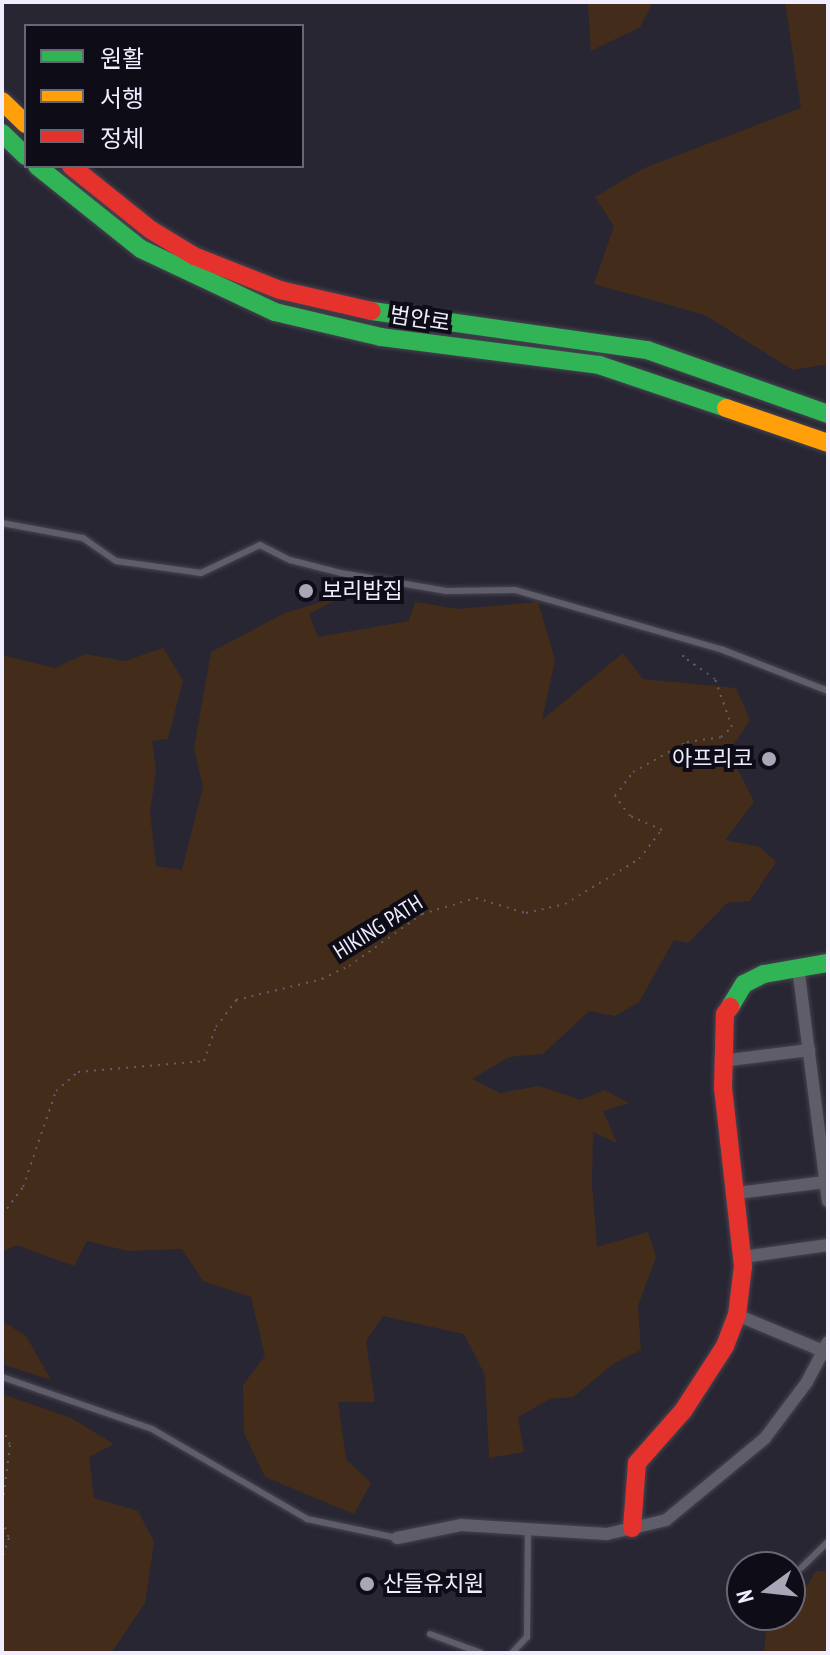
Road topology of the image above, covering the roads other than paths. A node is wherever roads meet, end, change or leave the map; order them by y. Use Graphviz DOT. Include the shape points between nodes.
graph roads {
  1 [pos="2,101"];
  2 [pos="24,122"];
  3 [pos="2,133"];
  4 [pos="24,154"];
  5 [pos="40,168"];
  6 [pos="74,168"];
  7 [pos="828,414"];
  8 [pos="828,443"];
  9 [pos="2,523"];
  10 [pos="828,691"];
  11 [pos="828,963"];
  12 [pos="798,967"];
  13 [pos="809,1050"];
  14 [pos="721,1061"];
  15 [pos="825,1182"];
  16 [pos="737,1193"];
  17 [pos="828,1201"];
  18 [pos="828,1245"];
  19 [pos="743,1257"];
  20 [pos="737,1315"];
  21 [pos="826,1346"];
  22 [pos="2,1377"];
  23 [pos="528,1527"];
  24 [pos="632,1528"];
  25 [pos="397,1538"];
  26 [pos="828,1542"];
  27 [pos="806,1563"];
  28 [pos="430,1634"];
  29 [pos="481,1653"];
  30 [pos="512,1653"];
  1 -- 2 [label="main road"];
  3 -- 4 [label="main road"];
  5 -- 8 [label="main road, 범안로" via="141,249 275,312 381,337 599,365"];
  6 -- 7 [label="main road, 범안로" via="183,250 280,290 387,314 647,350"];
  9 -- 10 [label="lane" via="83,538 116,561 201,573 260,545 290,560 341,573 446,591 515,590 687,641"];
  11 -- 12 [label="main road"];
  12 -- 13 [label="street"];
  12 -- 14 [label="main road" via="764,974 734,996 723,1026"];
  13 -- 14 [label="street"];
  13 -- 15 [label="street"];
  14 -- 16 [label="main road"];
  15 -- 16 [label="street"];
  15 -- 17 [label="street"];
  16 -- 19 [label="main road"];
  18 -- 19 [label="street"];
  19 -- 20 [label="main road"];
  20 -- 21 [label="street"];
  20 -- 24 [label="main road" via="725,1346 683,1411 637,1463"];
  21 -- 24 [label="street" via="765,1438 666,1520"];
  22 -- 25 [label="lane" via="152,1429 307,1519"];
  23 -- 24 [label="street" via="607,1534"];
  23 -- 25 [label="street" via="461,1525"];
  23 -- 30 [label="lane" via="527,1637"];
  26 -- 27 [label="lane"];
  28 -- 29 [label="lane"];
}
